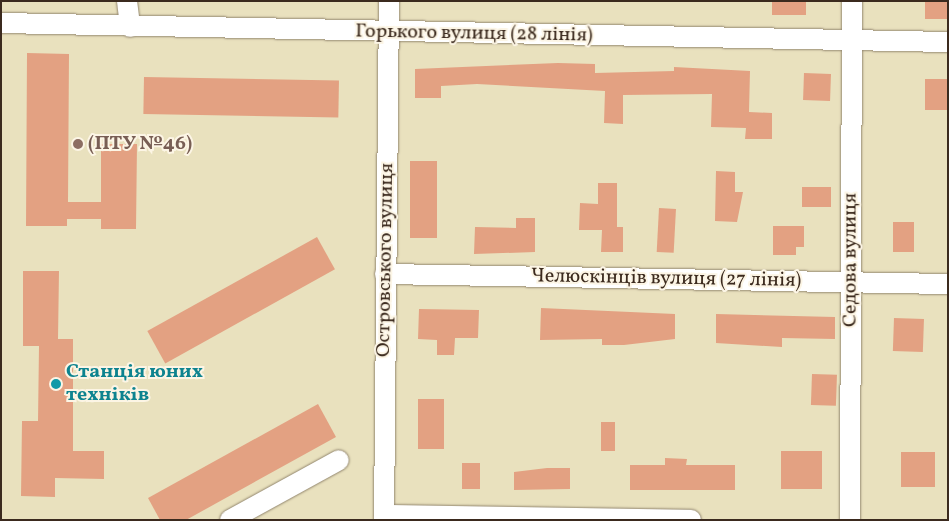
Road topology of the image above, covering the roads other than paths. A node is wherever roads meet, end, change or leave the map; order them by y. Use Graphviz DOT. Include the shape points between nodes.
graph roads {
  1 [pos="127,1"];
  2 [pos="388,1"];
  3 [pos="852,1"];
  4 [pos="1,23"];
  5 [pos="130,27"];
  6 [pos="388,33"];
  7 [pos="852,41"];
  8 [pos="948,42"];
  9 [pos="385,274"];
  10 [pos="851,282"];
  11 [pos="948,284"];
  12 [pos="339,460"];
  13 [pos="384,517"];
  14 [pos="230,520"];
  15 [pos="691,520"];
  16 [pos="850,520"];
  1 -- 5 [label="street"];
  2 -- 6 [label="street, Островського вулиця"];
  3 -- 7 [label="street, Седова вулиця"];
  4 -- 5 [label="street, Горького вулиця (28 лiнiя)"];
  5 -- 6 [label="street, Горького вулиця (28 лiнiя)"];
  6 -- 7 [label="street, Горького вулиця (28 лiнiя)"];
  6 -- 9 [label="street, Островського вулиця"];
  7 -- 8 [label="street, Горького вулиця (28 лiнiя)"];
  7 -- 10 [label="street, Седова вулиця"];
  9 -- 10 [label="street, Челюскінців вулиця (27 лiнiя)"];
  9 -- 13 [label="street, Островського вулиця"];
  10 -- 11 [label="street, Челюскінців вулиця (27 лiнiя)"];
  10 -- 16 [label="street, Седова вулиця"];
  12 -- 14 [label="street"];
  13 -- 15 [label="street"];
}
